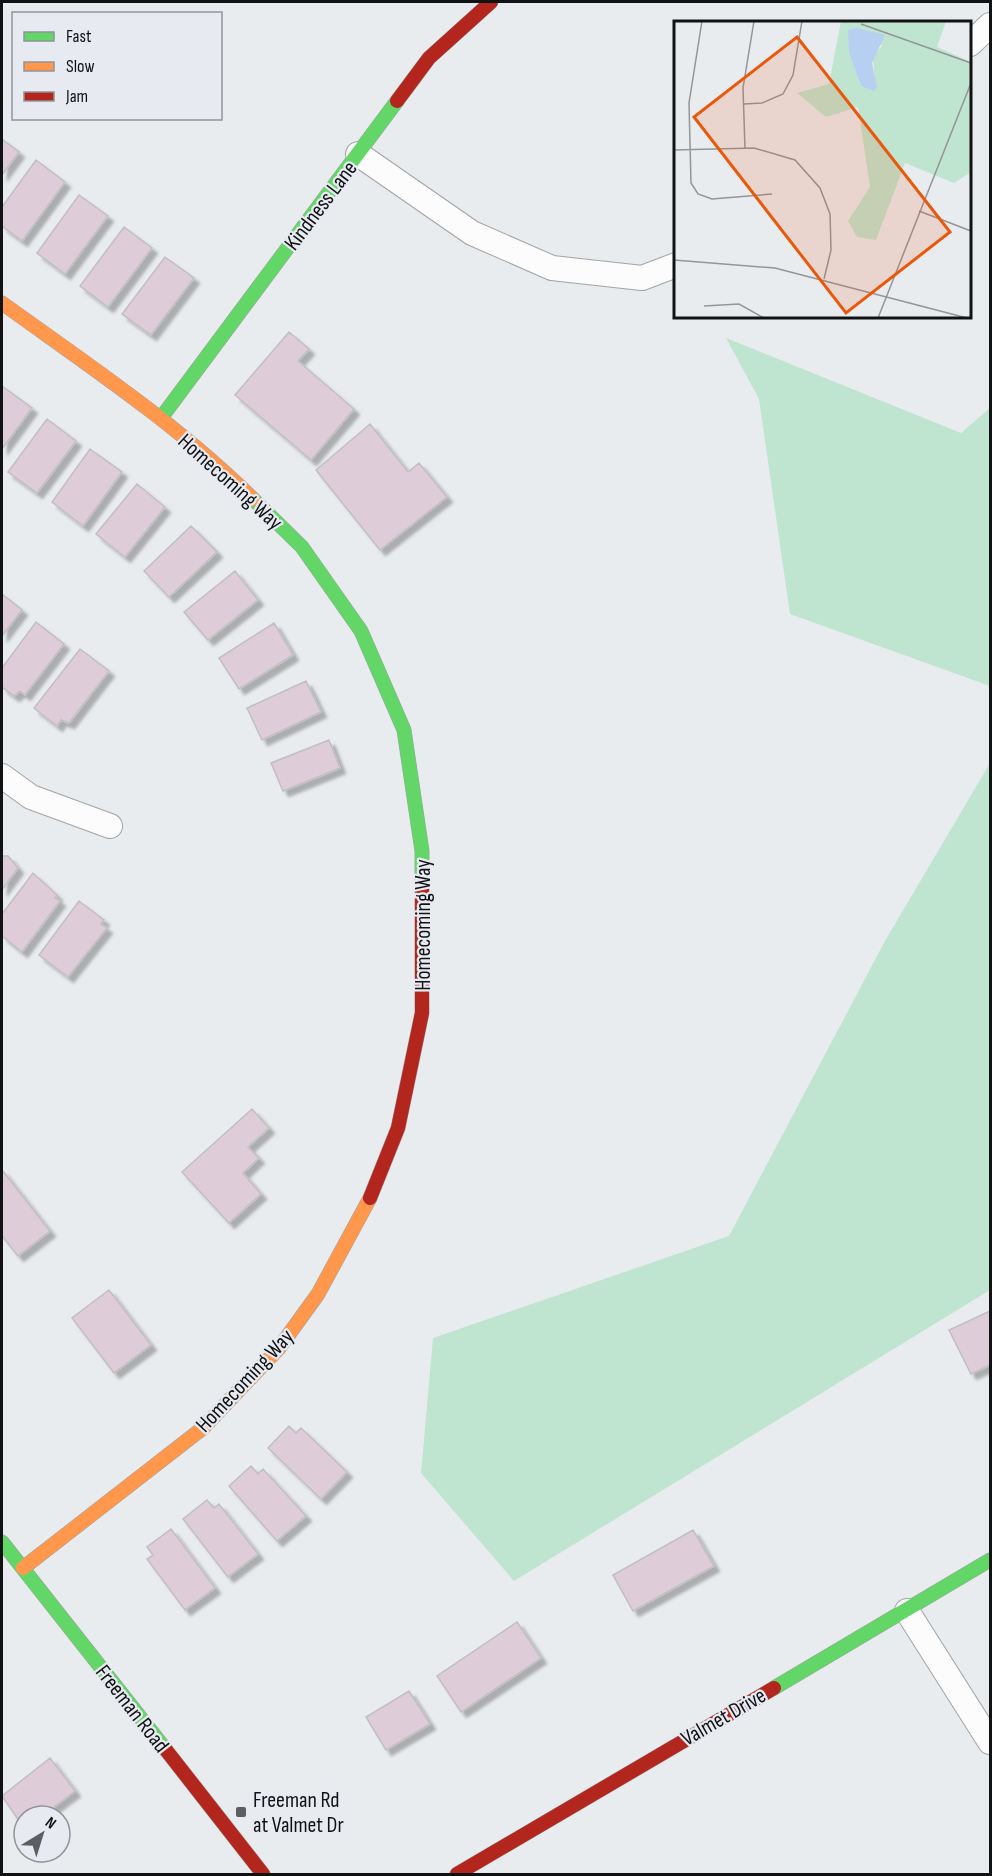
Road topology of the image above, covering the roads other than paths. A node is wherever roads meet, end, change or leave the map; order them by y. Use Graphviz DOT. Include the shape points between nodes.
graph roads {
  1 [pos="490,2"];
  2 [pos="990,26"];
  3 [pos="971,42"];
  4 [pos="358,154"];
  5 [pos="674,265"];
  6 [pos="2,303"];
  7 [pos="161,418"];
  8 [pos="2,776"];
  9 [pos="110,826"];
  10 [pos="2,1542"];
  11 [pos="990,1560"];
  12 [pos="23,1568"];
  13 [pos="907,1611"];
  14 [pos="990,1742"];
  15 [pos="263,1875"];
  16 [pos="457,1875"];
  1 -- 4 [label="street, Kindness Lane" via="429,58"];
  2 -- 3 [label="street"];
  4 -- 5 [label="street" via="472,233 552,268 642,278"];
  4 -- 7 [label="street, Kindness Lane"];
  6 -- 7 [label="street, Homecoming Way"];
  7 -- 12 [label="street, Homecoming Way" via="214,461 302,547 361,631 405,738 422,851 422,1013 398,1128 365,1210 318,1294 279,1348 203,1428"];
  8 -- 9 [label="street" via="31,797"];
  10 -- 12 [label="street, Freeman Road"];
  11 -- 13 [label="street, Valmet Drive"];
  12 -- 15 [label="street, Freeman Road"];
  13 -- 14 [label="street"];
  13 -- 16 [label="street, Valmet Drive" via="601,1786"];
}
